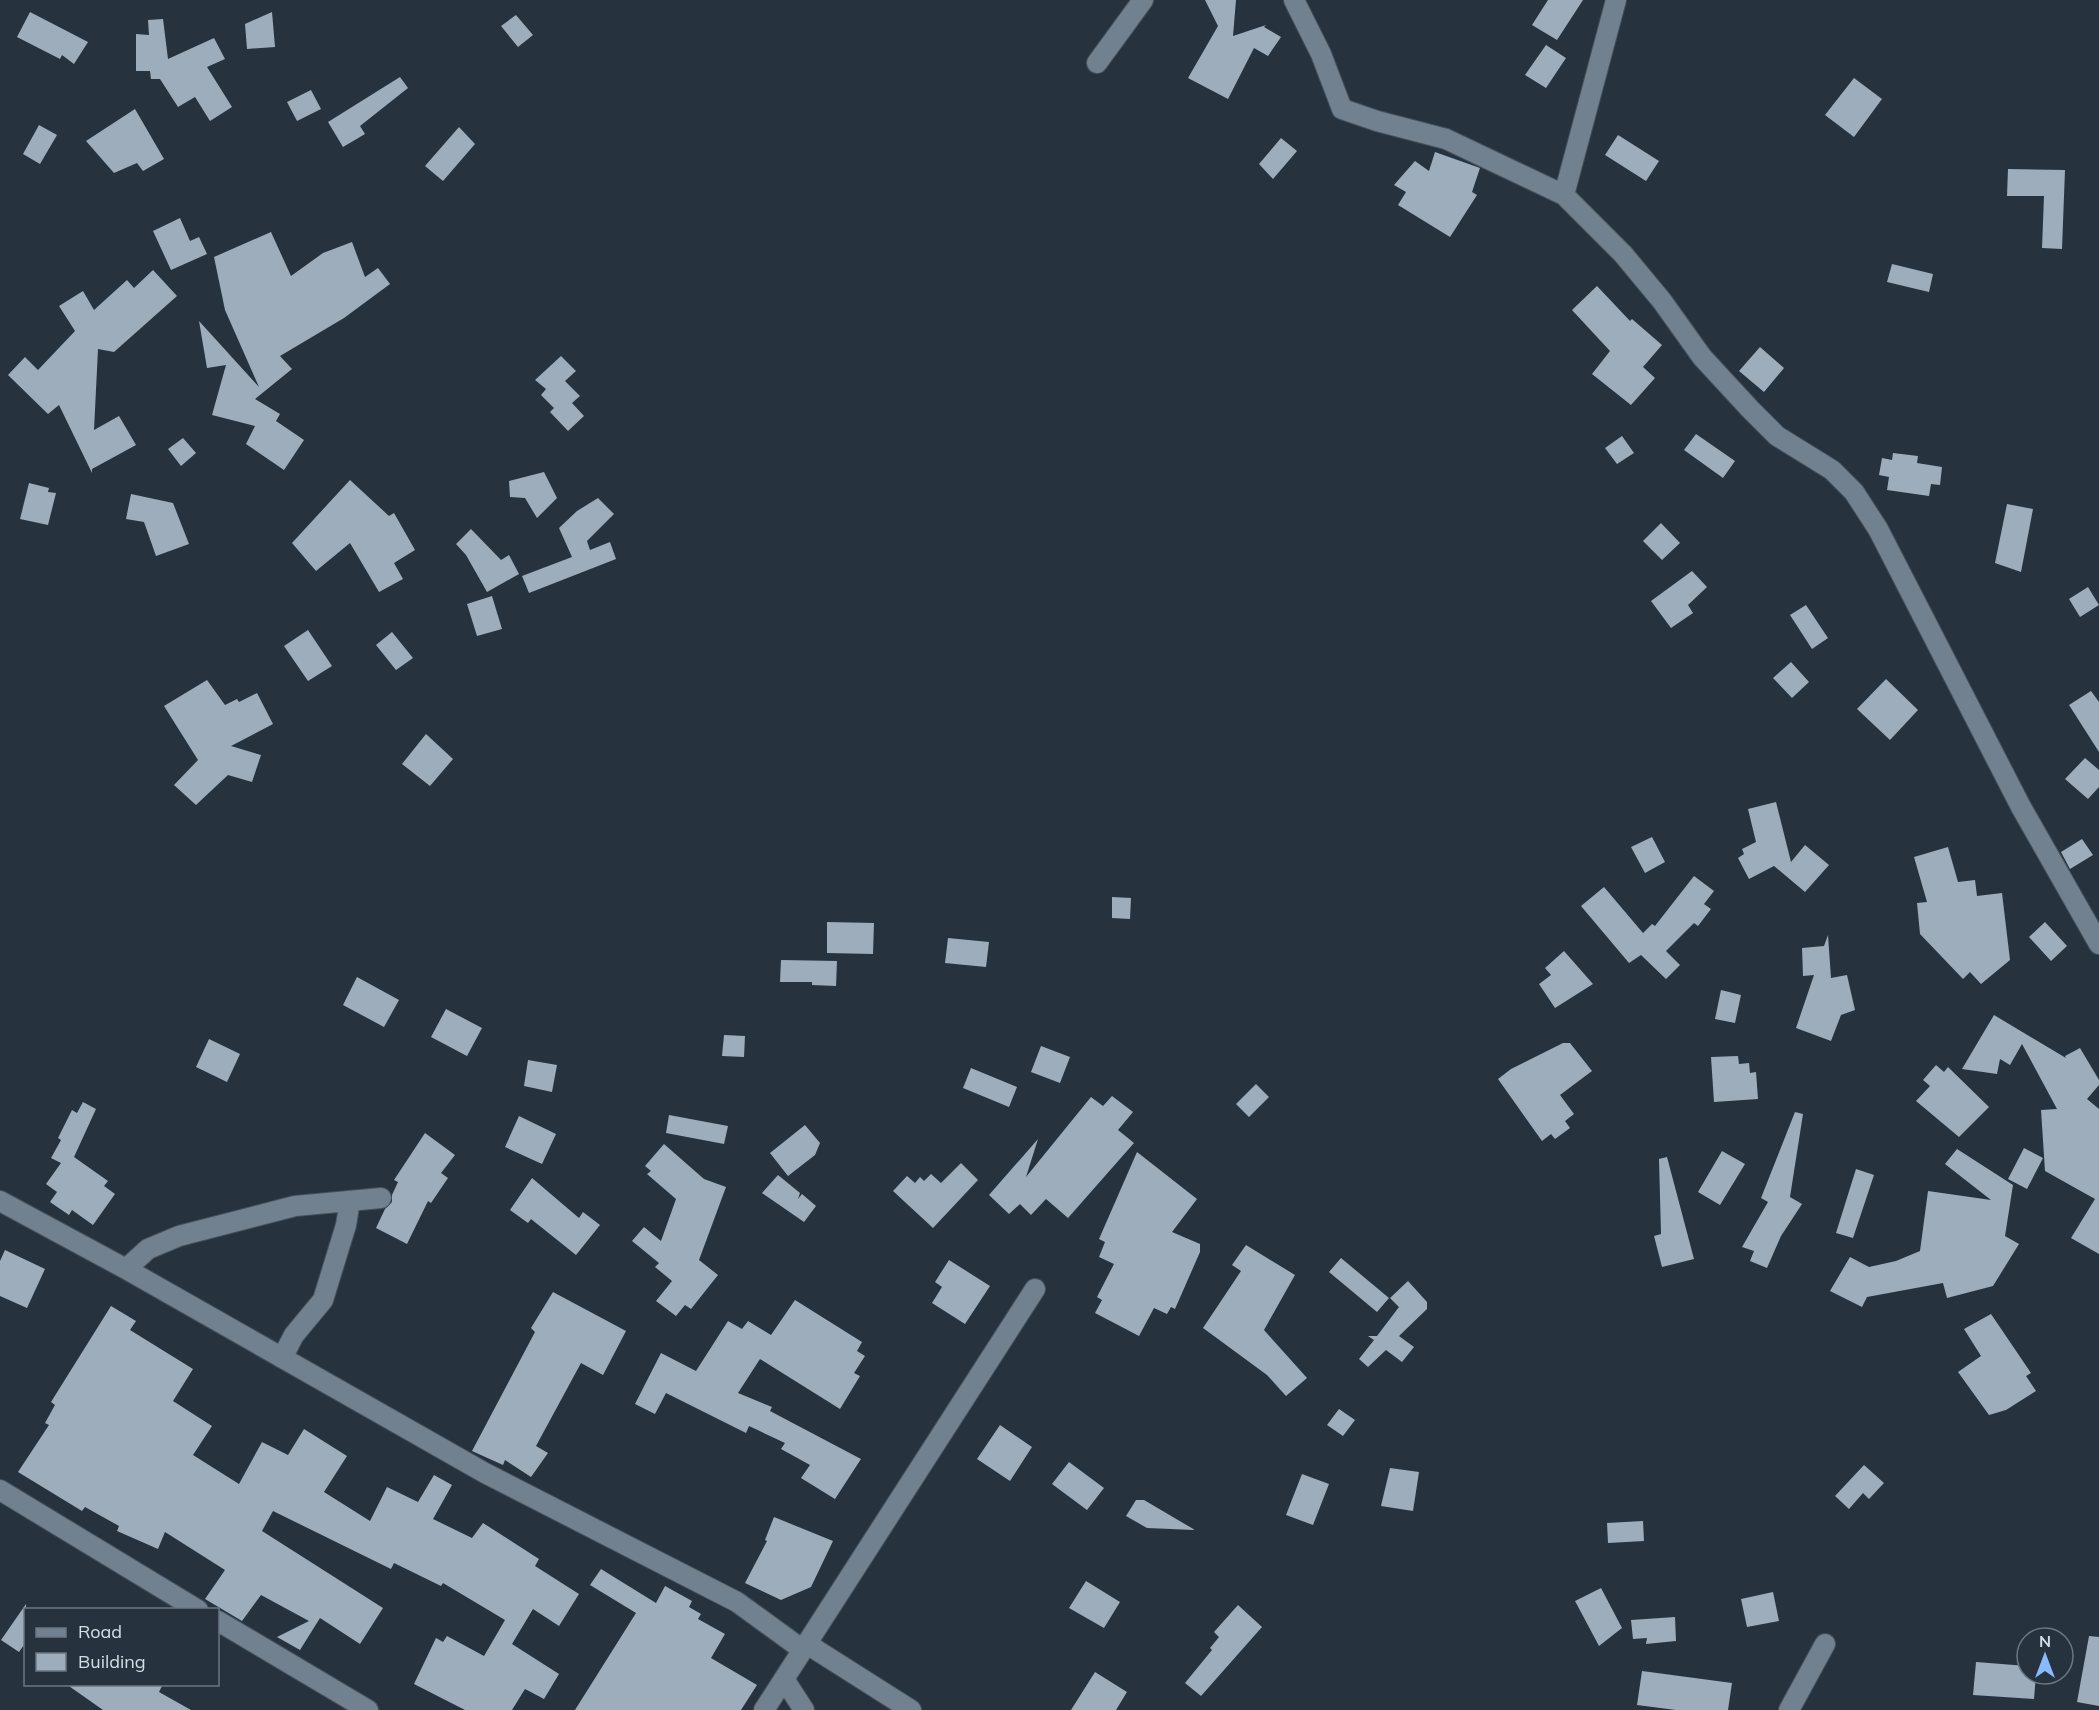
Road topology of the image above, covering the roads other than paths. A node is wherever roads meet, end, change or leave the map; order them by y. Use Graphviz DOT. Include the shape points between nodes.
graph roads {
  1 [pos="1143,0"];
  2 [pos="1294,0"];
  3 [pos="1616,0"];
  4 [pos="1097,63"];
  5 [pos="1564,195"];
  6 [pos="2099,944"];
  7 [pos="381,1198"];
  8 [pos="0,1201"];
  9 [pos="350,1201"];
  10 [pos="126,1269"];
  11 [pos="1035,1289"];
  12 [pos="282,1358"];
  13 [pos="0,1490"];
  14 [pos="195,1608"];
  15 [pos="219,1622"];
  16 [pos="1825,1644"];
  17 [pos="805,1647"];
  18 [pos="784,1679"];
  19 [pos="368,1710"];
  20 [pos="764,1710"];
  21 [pos="804,1710"];
  22 [pos="911,1710"];
  23 [pos="1789,1710"];
  1 -- 4 [label="street"];
  2 -- 5 [label="street" via="1342,109 1446,139"];
  3 -- 5 [label="street"];
  5 -- 6 [label="street" via="1623,254 1702,357 1750,409 1777,436 1832,470 1854,492 1878,529 2020,807"];
  7 -- 9 [label="street"];
  8 -- 10 [label="street"];
  9 -- 10 [label="street" via="296,1206 179,1236 148,1249"];
  9 -- 12 [label="street" via="323,1300 294,1335"];
  10 -- 12 [label="street"];
  11 -- 17 [label="street"];
  12 -- 17 [label="street" via="485,1473 737,1602"];
  13 -- 14 [label="street"];
  15 -- 19 [label="street"];
  16 -- 23 [label="street"];
  17 -- 18 [label="street"];
  17 -- 22 [label="street"];
  18 -- 20 [label="street"];
  18 -- 21 [label="street"];
}
